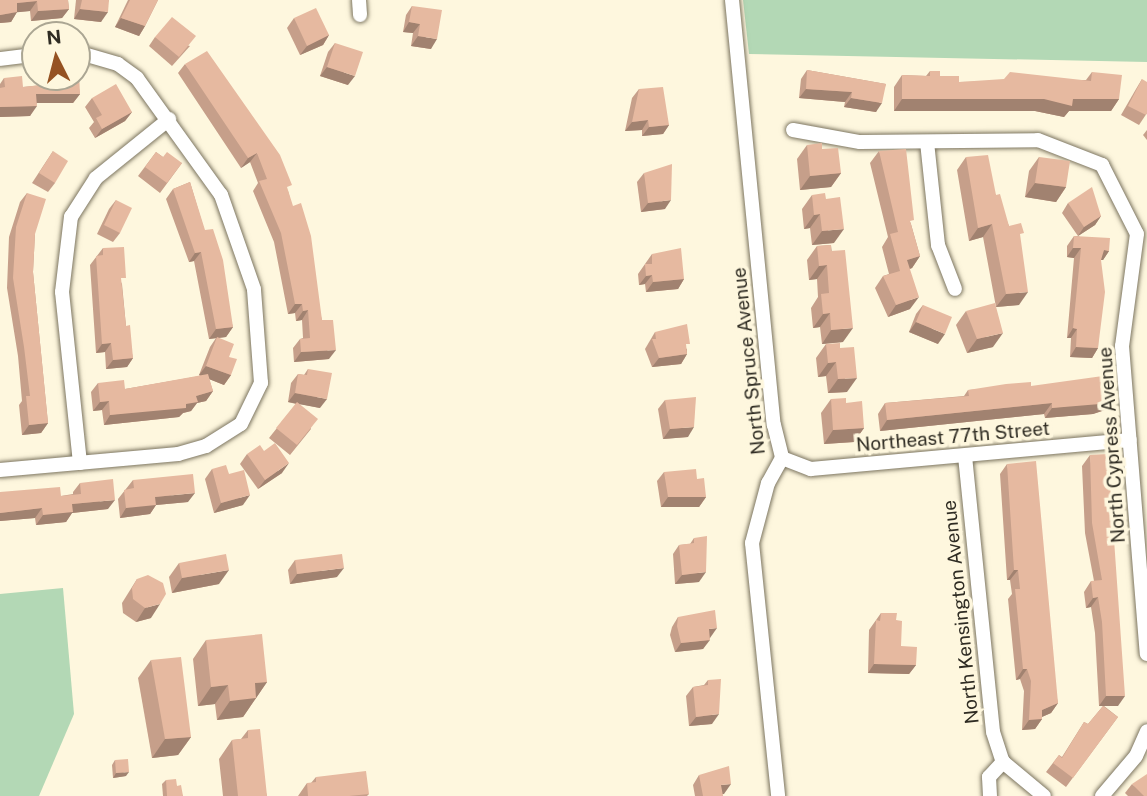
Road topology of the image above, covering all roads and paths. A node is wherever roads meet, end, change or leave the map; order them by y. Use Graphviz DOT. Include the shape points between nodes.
graph roads {
  1 [pos="732,0"];
  2 [pos="91,56"];
  3 [pos="21,57"];
  4 [pos="0,59"];
  5 [pos="169,119"];
  6 [pos="793,130"];
  7 [pos="927,142"];
  8 [pos="1142,233"];
  9 [pos="955,289"];
  10 [pos="1130,440"];
  11 [pos="965,457"];
  12 [pos="782,458"];
  13 [pos="80,463"];
  14 [pos="0,470"];
  15 [pos="1145,593"];
  16 [pos="1147,654"];
  17 [pos="1147,731"];
  18 [pos="1003,762"];
  19 [pos="778,796"];
  20 [pos="990,796"];
  21 [pos="1044,796"];
  22 [pos="1102,796"];
  1 -- 12 [label="street, North Spruce Avenue" via="774,425"];
  2 -- 5 [label="street" via="118,64 137,78"];
  3 -- 4 [label="street"];
  5 -- 13 [label="street" via="96,178 71,217 62,292"];
  5 -- 13 [label="street" via="221,195 254,289 261,383 241,424 206,446 178,454"];
  6 -- 7 [label="street" via="860,142"];
  7 -- 8 [label="street" via="1038,141 1102,165"];
  7 -- 9 [label="street" via="938,245"];
  8 -- 10 [label="street, North Cypress Avenue" via="1122,346"];
  10 -- 11 [label="street, Northeast 77th Street"];
  10 -- 15 [label="street, North Cypress Avenue"];
  11 -- 12 [label="street, Northeast 77th Street" via="811,469"];
  11 -- 18 [label="street, North Kensington Avenue" via="993,732"];
  12 -- 19 [label="street, North Spruce Avenue" via="768,483 752,543"];
  13 -- 14 [label="street"];
  15 -- 16 [label="street, North Cypress Avenue"];
  17 -- 22 [label="street" via="1136,756"];
  18 -- 20 [label="street" via="989,777"];
  18 -- 21 [label="street"];
}
